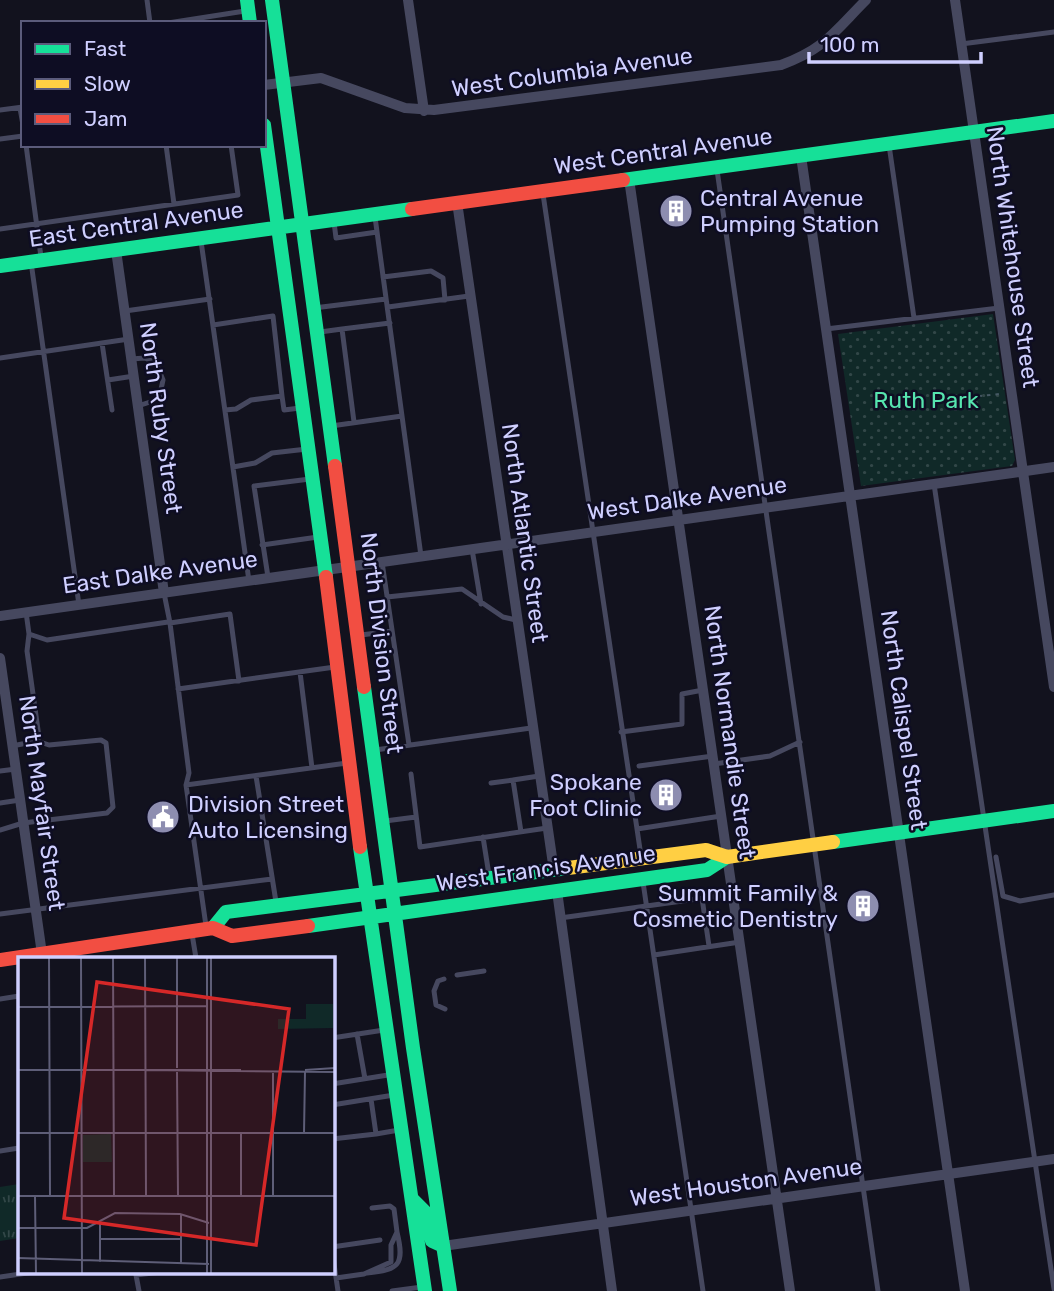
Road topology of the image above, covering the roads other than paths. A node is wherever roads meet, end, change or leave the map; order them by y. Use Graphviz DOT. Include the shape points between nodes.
graph roads {
  1 [pos="147,0"];
  2 [pos="272,0"];
  3 [pos="408,0"];
  4 [pos="866,0"];
  5 [pos="955,0"];
  6 [pos="856,5"];
  7 [pos="248,11"];
  8 [pos="150,21"];
  9 [pos="181,21"];
  10 [pos="1054,32"];
  11 [pos="961,44"];
  12 [pos="284,82"];
  13 [pos="266,85"];
  14 [pos="21,107"];
  15 [pos="0,110"];
  16 [pos="424,111"];
  17 [pos="1054,121"];
  18 [pos="975,133"];
  19 [pos="21,135"];
  20 [pos="0,139"];
  21 [pos="266,139"];
  22 [pos="889,144"];
  23 [pos="26,147"];
  24 [pos="166,147"];
  25 [pos="231,147"];
  26 [pos="801,156"];
  27 [pos="716,167"];
  28 [pos="629,179"];
  29 [pos="543,190"];
  30 [pos="457,202"];
  31 [pos="174,204"];
  32 [pos="367,215"];
  33 [pos="333,219"];
  34 [pos="37,223"];
  35 [pos="303,223"];
  36 [pos="279,227"];
  37 [pos="0,229"];
  38 [pos="377,233"];
  39 [pos="362,234"];
  40 [pos="201,238"];
  41 [pos="116,250"];
  42 [pos="36,261"];
  43 [pos="0,266"];
  44 [pos="383,277"];
  45 [pos="469,296"];
  46 [pos="209,299"];
  47 [pos="386,299"];
  48 [pos="445,300"];
  49 [pos="387,307"];
  50 [pos="314,308"];
  51 [pos="999,308"];
  52 [pos="125,311"];
  53 [pos="290,313"];
  54 [pos="273,316"];
  55 [pos="914,318"];
  56 [pos="390,323"];
  57 [pos="213,325"];
  58 [pos="342,329"];
  59 [pos="826,329"];
  60 [pos="318,332"];
  61 [pos="129,339"];
  62 [pos="102,343"];
  63 [pos="43,352"];
  64 [pos="0,358"];
  65 [pos="131,359"];
  66 [pos="297,363"];
  67 [pos="279,365"];
  68 [pos="134,376"];
  69 [pos="108,380"];
  70 [pos="282,396"];
  71 [pos="138,406"];
  72 [pos="303,407"];
  73 [pos="112,410"];
  74 [pos="225,410"];
  75 [pos="402,416"];
  76 [pos="354,422"];
  77 [pos="331,426"];
  78 [pos="309,448"];
  79 [pos="233,467"];
  80 [pos="1054,467"];
  81 [pos="1022,472"];
  82 [pos="313,478"];
  83 [pos="934,484"];
  84 [pos="850,496"];
  85 [pos="766,508"];
  86 [pos="678,520"];
  87 [pos="592,532"];
  88 [pos="321,536"];
  89 [pos="505,544"];
  90 [pos="262,545"];
  91 [pos="472,549"];
  92 [pos="421,556"];
  93 [pos="382,562"];
  94 [pos="349,566"];
  95 [pos="325,570"];
  96 [pos="268,578"];
  97 [pos="249,581"];
  98 [pos="164,593"];
  99 [pos="387,597"];
  100 [pos="481,604"];
  101 [pos="79,605"];
  102 [pos="26,612"];
  103 [pos="0,616"];
  104 [pos="516,620"];
  105 [pos="169,622"];
  106 [pos="392,631"];
  107 [pos="29,634"];
  108 [pos="358,636"];
  109 [pos="0,657"];
  110 [pos="338,666"];
  111 [pos="300,672"];
  112 [pos="239,681"];
  113 [pos="1054,687"];
  114 [pos="178,690"];
  115 [pos="703,690"];
  116 [pos="531,728"];
  117 [pos="621,732"];
  118 [pos="37,741"];
  119 [pos="800,742"];
  120 [pos="409,745"];
  121 [pos="12,746"];
  122 [pos="373,750"];
  123 [pos="713,760"];
  124 [pos="350,763"];
  125 [pos="639,766"];
  126 [pos="312,768"];
  127 [pos="16,769"];
  128 [pos="0,771"];
  129 [pos="411,774"];
  130 [pos="257,776"];
  131 [pos="539,776"];
  132 [pos="513,780"];
  133 [pos="491,783"];
  134 [pos="186,785"];
  135 [pos="20,800"];
  136 [pos="0,803"];
  137 [pos="1054,811"];
  138 [pos="721,816"];
  139 [pos="416,817"];
  140 [pos="986,821"];
  141 [pos="382,822"];
  142 [pos="23,823"];
  143 [pos="547,828"];
  144 [pos="636,829"];
  145 [pos="0,830"];
  146 [pos="521,832"];
  147 [pos="900,833"];
  148 [pos="483,837"];
  149 [pos="816,845"];
  150 [pos="727,857"];
  151 [pos="996,857"];
  152 [pos="641,859"];
  153 [pos="554,871"];
  154 [pos="642,877"];
  155 [pos="489,878"];
  156 [pos="272,879"];
  157 [pos="201,889"];
  158 [pos="393,890"];
  159 [pos="557,891"];
  160 [pos="365,893"];
  161 [pos="733,894"];
  162 [pos="1054,895"];
  163 [pos="702,898"];
  164 [pos="276,905"];
  165 [pos="0,906"];
  166 [pos="647,906"];
  167 [pos="36,909"];
  168 [pos="396,912"];
  169 [pos="1,914"];
  170 [pos="368,917"];
  171 [pos="560,918"];
  172 [pos="204,929"];
  173 [pos="740,942"];
  174 [pos="709,946"];
  175 [pos="42,954"];
  176 [pos="654,955"];
  177 [pos="18,957"];
  178 [pos="21,957"];
  179 [pos="197,957"];
  180 [pos="0,960"];
  181 [pos="484,971"];
  182 [pos="457,975"];
  183 [pos="444,979"];
  184 [pos="18,996"];
  185 [pos="0,999"];
  186 [pos="444,1009"];
  187 [pos="387,1029"];
  188 [pos="357,1034"];
  189 [pos="334,1038"];
  190 [pos="394,1074"];
  191 [pos="365,1079"];
  192 [pos="334,1084"];
  193 [pos="397,1095"];
  194 [pos="370,1099"];
  195 [pos="334,1105"];
  196 [pos="402,1130"];
  197 [pos="376,1134"];
  198 [pos="334,1139"];
  199 [pos="18,1148"];
  200 [pos="0,1151"];
  201 [pos="1054,1159"];
  202 [pos="1036,1162"];
  203 [pos="949,1174"];
  204 [pos="863,1186"];
  205 [pos="412,1199"];
  206 [pos="776,1199"];
  207 [pos="372,1208"];
  208 [pos="691,1211"];
  209 [pos="602,1224"];
  210 [pos="380,1240"];
  211 [pos="443,1247"];
  212 [pos="334,1248"];
  213 [pos="334,1260"];
  214 [pos="20,1274"];
  215 [pos="136,1274"];
  216 [pos="0,1277"];
  217 [pos="337,1278"];
  218 [pos="425,1289"];
  219 [pos="1054,1289"];
  220 [pos="139,1291"];
  221 [pos="338,1291"];
  222 [pos="392,1291"];
  223 [pos="450,1291"];
  224 [pos="612,1291"];
  225 [pos="703,1291"];
  226 [pos="790,1291"];
  227 [pos="878,1291"];
  228 [pos="965,1291"];
  1 -- 8 [label="lane"];
  2 -- 12 [label="main road, North Division Street"];
  3 -- 16 [label="street"];
  4 -- 6 [label="street, West Columbia Avenue"];
  5 -- 11 [label="street, North Whitehouse Street"];
  6 -- 16 [label="street, West Columbia Avenue" via="836,35 810,54 780,65"];
  7 -- 9 [label="lane"];
  10 -- 11 [label="lane"];
  11 -- 18 [label="street, North Whitehouse Street"];
  12 -- 13 [label="street, West Columbia Avenue"];
  12 -- 16 [label="street, West Columbia Avenue" via="333,80"];
  12 -- 35 [label="main road, North Division Street"];
  14 -- 15 [label="lane"];
  17 -- 18 [label="main road, West Central Avenue"];
  18 -- 22 [label="main road, West Central Avenue"];
  18 -- 51 [label="street, North Whitehouse Street"];
  19 -- 20 [label="lane"];
  21 -- 36 [label="main road, North Division Street"];
  22 -- 26 [label="main road, West Central Avenue"];
  22 -- 55 [label="lane"];
  23 -- 34 [label="lane"];
  24 -- 31 [label="lane"];
  25 -- 31 [label="lane" via="239,195"];
  26 -- 27 [label="main road, West Central Avenue"];
  26 -- 59 [label="street, North Calispel Street"];
  27 -- 28 [label="main road, West Central Avenue"];
  27 -- 85 [label="lane"];
  28 -- 29 [label="main road, West Central Avenue"];
  28 -- 86 [label="street, North Normandie Street"];
  29 -- 30 [label="main road, West Central Avenue"];
  29 -- 87 [label="lane"];
  30 -- 32 [label="main road, West Central Avenue"];
  30 -- 45 [label="street, North Atlantic Street"];
  31 -- 34 [label="lane"];
  32 -- 33 [label="main road, West Central Avenue"];
  32 -- 38 [label="lane"];
  32 -- 39 [label="lane"];
  33 -- 35 [label="main road, West Central Avenue"];
  33 -- 39 [label="lane" via="336,238"];
  34 -- 37 [label="lane"];
  34 -- 42 [label="lane"];
  35 -- 36 [label="main road, West Central Avenue"];
  35 -- 50 [label="main road, North Division Street"];
  36 -- 40 [label="main road, East Central Avenue"];
  36 -- 53 [label="main road, North Division Street"];
  38 -- 39 [label="lane"];
  38 -- 44 [label="lane"];
  40 -- 41 [label="main road, East Central Avenue"];
  40 -- 46 [label="lane"];
  41 -- 42 [label="main road, East Central Avenue"];
  41 -- 52 [label="street, North Ruby Street"];
  42 -- 43 [label="main road, East Central Avenue"];
  42 -- 63 [label="lane"];
  44 -- 47 [label="lane"];
  44 -- 48 [label="lane" via="431,271 443,278"];
  45 -- 48 [label="lane"];
  45 -- 89 [label="street, North Atlantic Street"];
  46 -- 52 [label="lane"];
  46 -- 57 [label="lane"];
  47 -- 49 [label="lane"];
  47 -- 50 [label="lane"];
  48 -- 49 [label="lane"];
  49 -- 56 [label="lane"];
  50 -- 60 [label="main road, North Division Street"];
  51 -- 55 [label="lane"];
  51 -- 81 [label="street, North Whitehouse Street"];
  52 -- 61 [label="street, North Ruby Street"];
  53 -- 54 [label="lane"];
  53 -- 66 [label="main road, North Division Street"];
  54 -- 57 [label="lane"];
  54 -- 67 [label="lane"];
  55 -- 59 [label="lane"];
  56 -- 58 [label="lane"];
  56 -- 75 [label="lane"];
  57 -- 74 [label="lane"];
  58 -- 60 [label="lane"];
  58 -- 76 [label="lane"];
  59 -- 84 [label="street, North Calispel Street"];
  60 -- 77 [label="main road, North Division Street"];
  61 -- 62 [label="lane"];
  61 -- 65 [label="street, North Ruby Street"];
  62 -- 63 [label="lane"];
  62 -- 69 [label="lane"];
  63 -- 64 [label="lane"];
  63 -- 101 [label="lane"];
  65 -- 68 [label="street, North Ruby Street"];
  65 -- 71 [label="lane" via="156,363 163,380 159,399"];
  66 -- 67 [label="lane"];
  66 -- 72 [label="main road, North Division Street"];
  67 -- 70 [label="lane"];
  68 -- 69 [label="lane"];
  68 -- 71 [label="street, North Ruby Street"];
  69 -- 73 [label="lane"];
  70 -- 72 [label="lane" via="284,410"];
  70 -- 74 [label="lane" via="251,400"];
  71 -- 98 [label="street, North Ruby Street"];
  72 -- 78 [label="main road, North Division Street"];
  74 -- 79 [label="lane"];
  75 -- 76 [label="lane"];
  75 -- 92 [label="lane"];
  76 -- 77 [label="lane"];
  77 -- 94 [label="main road, North Division Street"];
  78 -- 79 [label="lane" via="272,453 255,463"];
  78 -- 82 [label="main road, North Division Street"];
  79 -- 97 [label="lane"];
  80 -- 81 [label="street, West Dalke Avenue"];
  81 -- 83 [label="street, West Dalke Avenue"];
  81 -- 113 [label="street, North Whitehouse Street"];
  82 -- 88 [label="main road, North Division Street"];
  82 -- 90 [label="lane" via="254,486"];
  83 -- 84 [label="street, West Dalke Avenue"];
  83 -- 140 [label="lane"];
  84 -- 85 [label="street, West Dalke Avenue"];
  84 -- 147 [label="street, North Calispel Street"];
  85 -- 86 [label="street, West Dalke Avenue"];
  85 -- 119 [label="lane"];
  86 -- 87 [label="street, West Dalke Avenue"];
  86 -- 115 [label="street, North Normandie Street"];
  87 -- 89 [label="street, West Dalke Avenue"];
  87 -- 117 [label="lane"];
  88 -- 90 [label="lane"];
  88 -- 95 [label="main road, North Division Street"];
  89 -- 91 [label="street, West Dalke Avenue"];
  89 -- 104 [label="street, North Atlantic Street"];
  90 -- 96 [label="lane"];
  91 -- 92 [label="street, West Dalke Avenue"];
  91 -- 100 [label="lane"];
  92 -- 93 [label="street, West Dalke Avenue"];
  93 -- 94 [label="street, West Dalke Avenue"];
  93 -- 99 [label="lane"];
  94 -- 95 [label="street, West Dalke Avenue"];
  94 -- 108 [label="main road, North Division Street"];
  95 -- 96 [label="street, East Dalke Avenue"];
  95 -- 110 [label="main road, North Division Street"];
  96 -- 97 [label="street, East Dalke Avenue"];
  97 -- 98 [label="street, East Dalke Avenue"];
  98 -- 101 [label="street, East Dalke Avenue"];
  98 -- 105 [label="lane"];
  99 -- 100 [label="lane" via="462,589"];
  99 -- 106 [label="lane"];
  100 -- 104 [label="lane"];
  101 -- 102 [label="street, East Dalke Avenue"];
  102 -- 103 [label="street, East Dalke Avenue"];
  102 -- 107 [label="lane"];
  104 -- 116 [label="street, North Atlantic Street"];
  105 -- 107 [label="lane" via="47,640"];
  105 -- 112 [label="lane" via="230,614"];
  105 -- 114 [label="lane"];
  106 -- 108 [label="lane"];
  106 -- 120 [label="lane"];
  107 -- 118 [label="lane"];
  108 -- 122 [label="main road, North Division Street"];
  109 -- 121 [label="street, North Mayfair Street"];
  110 -- 111 [label="lane"];
  110 -- 124 [label="main road, North Division Street"];
  111 -- 112 [label="lane"];
  111 -- 126 [label="lane"];
  112 -- 114 [label="lane"];
  114 -- 134 [label="lane"];
  115 -- 117 [label="lane" via="680,697 682,724"];
  115 -- 123 [label="street, North Normandie Street"];
  116 -- 120 [label="lane"];
  116 -- 131 [label="street, North Atlantic Street"];
  117 -- 144 [label="lane"];
  118 -- 121 [label="lane"];
  118 -- 142 [label="lane" via="106,743 113,807 107,813"];
  119 -- 123 [label="lane" via="770,756"];
  119 -- 149 [label="lane"];
  120 -- 122 [label="lane"];
  121 -- 127 [label="street, North Mayfair Street"];
  122 -- 141 [label="main road, North Division Street"];
  123 -- 125 [label="lane"];
  123 -- 138 [label="street, North Normandie Street"];
  124 -- 126 [label="lane"];
  124 -- 160 [label="main road, North Division Street"];
  126 -- 130 [label="lane"];
  127 -- 128 [label="lane"];
  127 -- 135 [label="street, North Mayfair Street"];
  129 -- 139 [label="lane"];
  130 -- 134 [label="lane"];
  130 -- 156 [label="lane"];
  131 -- 132 [label="lane"];
  131 -- 143 [label="street, North Atlantic Street"];
  132 -- 133 [label="lane"];
  132 -- 146 [label="lane"];
  134 -- 157 [label="lane"];
  135 -- 136 [label="lane"];
  135 -- 142 [label="street, North Mayfair Street"];
  137 -- 140 [label="main road, West Francis Avenue"];
  138 -- 144 [label="lane"];
  138 -- 150 [label="street, North Normandie Street"];
  139 -- 141 [label="lane"];
  139 -- 148 [label="lane" via="420,846"];
  140 -- 147 [label="main road, West Francis Avenue"];
  140 -- 202 [label="lane"];
  141 -- 158 [label="main road, North Division Street"];
  142 -- 145 [label="lane"];
  142 -- 167 [label="street, North Mayfair Street"];
  143 -- 146 [label="lane"];
  143 -- 153 [label="street, North Atlantic Street"];
  144 -- 152 [label="lane"];
  146 -- 148 [label="lane"];
  147 -- 149 [label="main road, West Francis Avenue"];
  147 -- 203 [label="street, North Calispel Street"];
  148 -- 155 [label="lane"];
  149 -- 150 [label="main road, West Francis Avenue"];
  149 -- 204 [label="lane"];
  150 -- 152 [label="main road, West Francis Avenue" via="706,850"];
  150 -- 154 [label="main road, West Francis Avenue" via="707,870"];
  150 -- 161 [label="street, North Normandie Street"];
  151 -- 162 [label="lane" via="1003,896 1014,901"];
  152 -- 153 [label="main road, West Francis Avenue"];
  153 -- 155 [label="main road, West Francis Avenue"];
  154 -- 159 [label="main road, West Francis Avenue"];
  154 -- 166 [label="lane"];
  155 -- 158 [label="main road, West Francis Avenue"];
  156 -- 157 [label="lane"];
  156 -- 164 [label="lane"];
  157 -- 167 [label="lane"];
  157 -- 172 [label="lane"];
  158 -- 160 [label="main road, West Francis Avenue"];
  158 -- 168 [label="main road, North Division Street"];
  159 -- 168 [label="main road, West Francis Avenue"];
  159 -- 171 [label="street"];
  160 -- 164 [label="main road, West Francis Avenue"];
  160 -- 170 [label="main road, North Division Street"];
  161 -- 163 [label="lane"];
  161 -- 173 [label="street, North Normandie Street"];
  163 -- 166 [label="lane"];
  163 -- 174 [label="lane"];
  164 -- 172 [label="main road, West Francis Avenue" via="226,912"];
  165 -- 169 [label="lane"];
  166 -- 171 [label="lane"];
  166 -- 176 [label="lane"];
  167 -- 169 [label="lane"];
  167 -- 175 [label="street, North Mayfair Street"];
  168 -- 170 [label="main road, West Francis Avenue"];
  168 -- 211 [label="main road, North Division Street"];
  170 -- 172 [label="main road, West Francis Avenue" via="232,936"];
  170 -- 187 [label="main road, North Division Street"];
  171 -- 209 [label="street"];
  172 -- 175 [label="main road"];
  172 -- 179 [label="lane"];
  173 -- 174 [label="lane"];
  173 -- 206 [label="street, North Normandie Street"];
  174 -- 176 [label="lane"];
  175 -- 178 [label="main road"];
  176 -- 208 [label="lane"];
  177 -- 180 [label="main road"];
  181 -- 182 [label="lane"];
  183 -- 186 [label="lane" via="434,991 436,1005"];
  184 -- 185 [label="lane"];
  187 -- 188 [label="lane"];
  187 -- 190 [label="main road, North Division Street"];
  188 -- 189 [label="lane"];
  188 -- 191 [label="lane"];
  190 -- 191 [label="lane"];
  190 -- 193 [label="main road, North Division Street"];
  191 -- 192 [label="lane"];
  193 -- 194 [label="lane"];
  193 -- 196 [label="main road, North Division Street"];
  194 -- 195 [label="lane"];
  194 -- 197 [label="lane"];
  196 -- 197 [label="lane"];
  196 -- 205 [label="main road, North Division Street"];
  197 -- 198 [label="lane"];
  199 -- 200 [label="lane"];
  201 -- 202 [label="street, West Houston Avenue"];
  202 -- 203 [label="street, West Houston Avenue"];
  202 -- 219 [label="lane"];
  203 -- 204 [label="street, West Houston Avenue"];
  203 -- 228 [label="street, North Calispel Street"];
  204 -- 206 [label="street, West Houston Avenue"];
  204 -- 227 [label="lane"];
  205 -- 211 [label="main road" via="426,1213 432,1241"];
  205 -- 218 [label="main road, North Division Street"];
  206 -- 208 [label="street, West Houston Avenue"];
  206 -- 226 [label="street, North Normandie Street"];
  207 -- 217 [label="lane" via="394,1209 397,1232 391,1262 364,1274"];
  208 -- 209 [label="street, West Houston Avenue"];
  208 -- 225 [label="lane"];
  209 -- 211 [label="street, West Houston Avenue"];
  209 -- 224 [label="street"];
  210 -- 212 [label="lane"];
  211 -- 223 [label="main road, North Division Street"];
  213 -- 217 [label="lane"];
  214 -- 216 [label="lane"];
  215 -- 220 [label="lane"];
  217 -- 221 [label="lane"];
  218 -- 222 [label="lane"];
}
